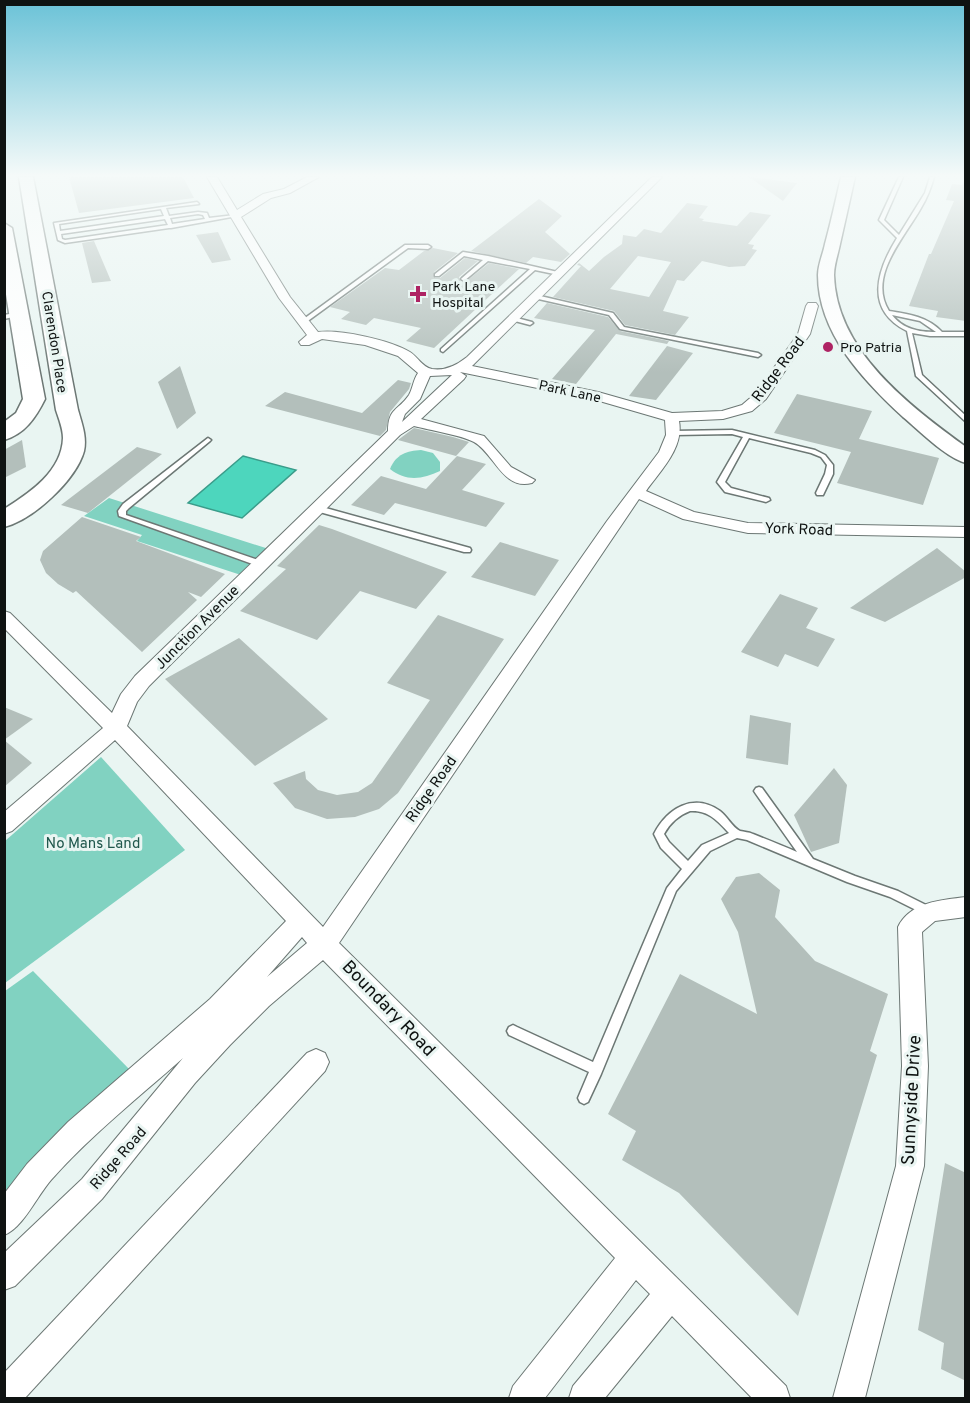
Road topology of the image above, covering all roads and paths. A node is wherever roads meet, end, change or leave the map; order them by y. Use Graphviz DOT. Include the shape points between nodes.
graph roads {
  1 [pos="5,242"];
  2 [pos="37,242"];
  3 [pos="252,242"];
  4 [pos="590,242"];
  5 [pos="831,242"];
  6 [pos="846,242"];
  7 [pos="896,242"];
  8 [pos="428,247"];
  9 [pos="488,258"];
  10 [pos="534,268"];
  11 [pos="559,273"];
  12 [pos="437,275"];
  13 [pos="464,279"];
  14 [pos="536,297"];
  15 [pos="812,306"];
  16 [pos="886,312"];
  17 [pos="12,316"];
  18 [pos="513,319"];
  19 [pos="303,322"];
  20 [pos="530,323"];
  21 [pos="909,332"];
  22 [pos="940,333"];
  23 [pos="966,333"];
  24 [pos="314,336"];
  25 [pos="443,350"];
  26 [pos="758,355"];
  27 [pos="8,360"];
  28 [pos="464,369"];
  29 [pos="424,375"];
  30 [pos="31,378"];
  31 [pos="671,417"];
  32 [pos="966,420"];
  33 [pos="412,421"];
  34 [pos="395,432"];
  35 [pos="4,433"];
  36 [pos="674,433"];
  37 [pos="747,435"];
  38 [pos="208,440"];
  39 [pos="966,443"];
  40 [pos="966,457"];
  41 [pos="526,480"];
  42 [pos="638,493"];
  43 [pos="820,493"];
  44 [pos="766,500"];
  45 [pos="319,509"];
  46 [pos="4,520"];
  47 [pos="966,532"];
  48 [pos="467,550"];
  49 [pos="261,564"];
  50 [pos="4,617"];
  51 [pos="116,728"];
  52 [pos="759,791"];
  53 [pos="4,825"];
  54 [pos="736,834"];
  55 [pos="808,859"];
  56 [pos="688,868"];
  57 [pos="966,907"];
  58 [pos="930,912"];
  59 [pos="301,921"];
  60 [pos="325,943"];
  61 [pos="513,1031"];
  62 [pos="316,1062"];
  63 [pos="597,1070"];
  64 [pos="584,1098"];
  65 [pos="4,1221"];
  66 [pos="634,1258"];
  67 [pos="4,1275"];
  68 [pos="670,1294"];
  69 [pos="4,1397"];
  70 [pos="525,1398"];
  71 [pos="585,1398"];
  72 [pos="774,1398"];
  73 [pos="849,1398"];
  1 -- 17 [label="main road, Clarendon Place"];
  2 -- 46 [label="main road, Clarendon Place" via="74,436 72,453 57,477 39,495"];
  3 -- 19 [label="street"];
  4 -- 11 [label="street, Junction Avenue"];
  5 -- 40 [label="main road" via="826,284 845,339 880,384"];
  6 -- 39 [label="main road" via="839,282 851,325 895,384"];
  7 -- 16 [label="lane" via="879,288"];
  8 -- 19 [label="lane" via="407,246"];
  9 -- 10 [label="lane"];
  9 -- 12 [label="lane" via="460,253"];
  9 -- 13 [label="lane"];
  10 -- 11 [label="lane"];
  10 -- 25 [label="lane"];
  11 -- 14 [label="street, Junction Avenue"];
  14 -- 18 [label="street, Junction Avenue"];
  14 -- 26 [label="lane" via="611,314 622,328"];
  15 -- 31 [label="street, Ridge Road" via="804,334 755,402 723,415"];
  16 -- 21 [label="lane"];
  16 -- 22 [label="lane" via="928,322"];
  17 -- 30 [label="main road, Clarendon Place"];
  18 -- 20 [label="lane"];
  18 -- 28 [label="street, Junction Avenue"];
  19 -- 24 [label="street"];
  21 -- 22 [label="lane"];
  21 -- 32 [label="lane" via="919,376"];
  22 -- 23 [label="lane"];
  24 -- 29 [label="street" via="329,334 404,353"];
  24 -- 29 [label="street" via="305,342 327,339 398,357 412,373"];
  27 -- 30 [label="main road"];
  28 -- 29 [label="street, Park Lane"];
  28 -- 31 [label="street, Park Lane" via="598,396"];
  28 -- 33 [label="street, Junction Avenue"];
  29 -- 34 [label="street, Junction Avenue" via="417,394 394,418"];
  30 -- 35 [label="main road, Clarendon Place" via="31,408"];
  31 -- 36 [label="street"];
  33 -- 34 [label="street, Junction Avenue"];
  33 -- 41 [label="street" via="479,439 506,470"];
  34 -- 45 [label="street, Junction Avenue"];
  36 -- 37 [label="lane"];
  36 -- 42 [label="street, Ridge Road" via="674,440"];
  37 -- 43 [label="lane" via="823,456 830,465"];
  37 -- 44 [label="lane" via="721,482 728,490"];
  38 -- 49 [label="lane" via="126,506 123,516"];
  42 -- 47 [label="street, York Road" via="689,516 748,528"];
  42 -- 60 [label="street, Ridge Road"];
  45 -- 48 [label="lane"];
  45 -- 49 [label="street, Junction Avenue"];
  49 -- 51 [label="street, Junction Avenue" via="142,681 128,699"];
  50 -- 51 [label="street, Boundary Road"];
  51 -- 53 [label="street, Junction Avenue"];
  51 -- 59 [label="street, Boundary Road"];
  52 -- 55 [label="lane"];
  54 -- 55 [label="lane"];
  54 -- 56 [label="lane" via="706,848"];
  54 -- 56 [label="lane" via="714,812 689,808 670,816 659,834"];
  55 -- 58 [label="lane"];
  56 -- 63 [label="lane" via="672,888"];
  57 -- 58 [label="street"];
  58 -- 73 [label="street, Sunnyside Drive" via="910,927 915,1066 909,1166"];
  59 -- 60 [label="street, Boundary Road"];
  59 -- 65 [label="street" via="248,981 57,1152"];
  60 -- 66 [label="street, Boundary Road"];
  60 -- 67 [label="street, Ridge Road" via="221,1036 92,1189"];
  61 -- 63 [label="lane"];
  62 -- 69 [label="street"];
  63 -- 64 [label="lane"];
  66 -- 68 [label="street, Boundary Road"];
  66 -- 70 [label="street"];
  68 -- 71 [label="street"];
  68 -- 72 [label="street, Boundary Road"];
}
